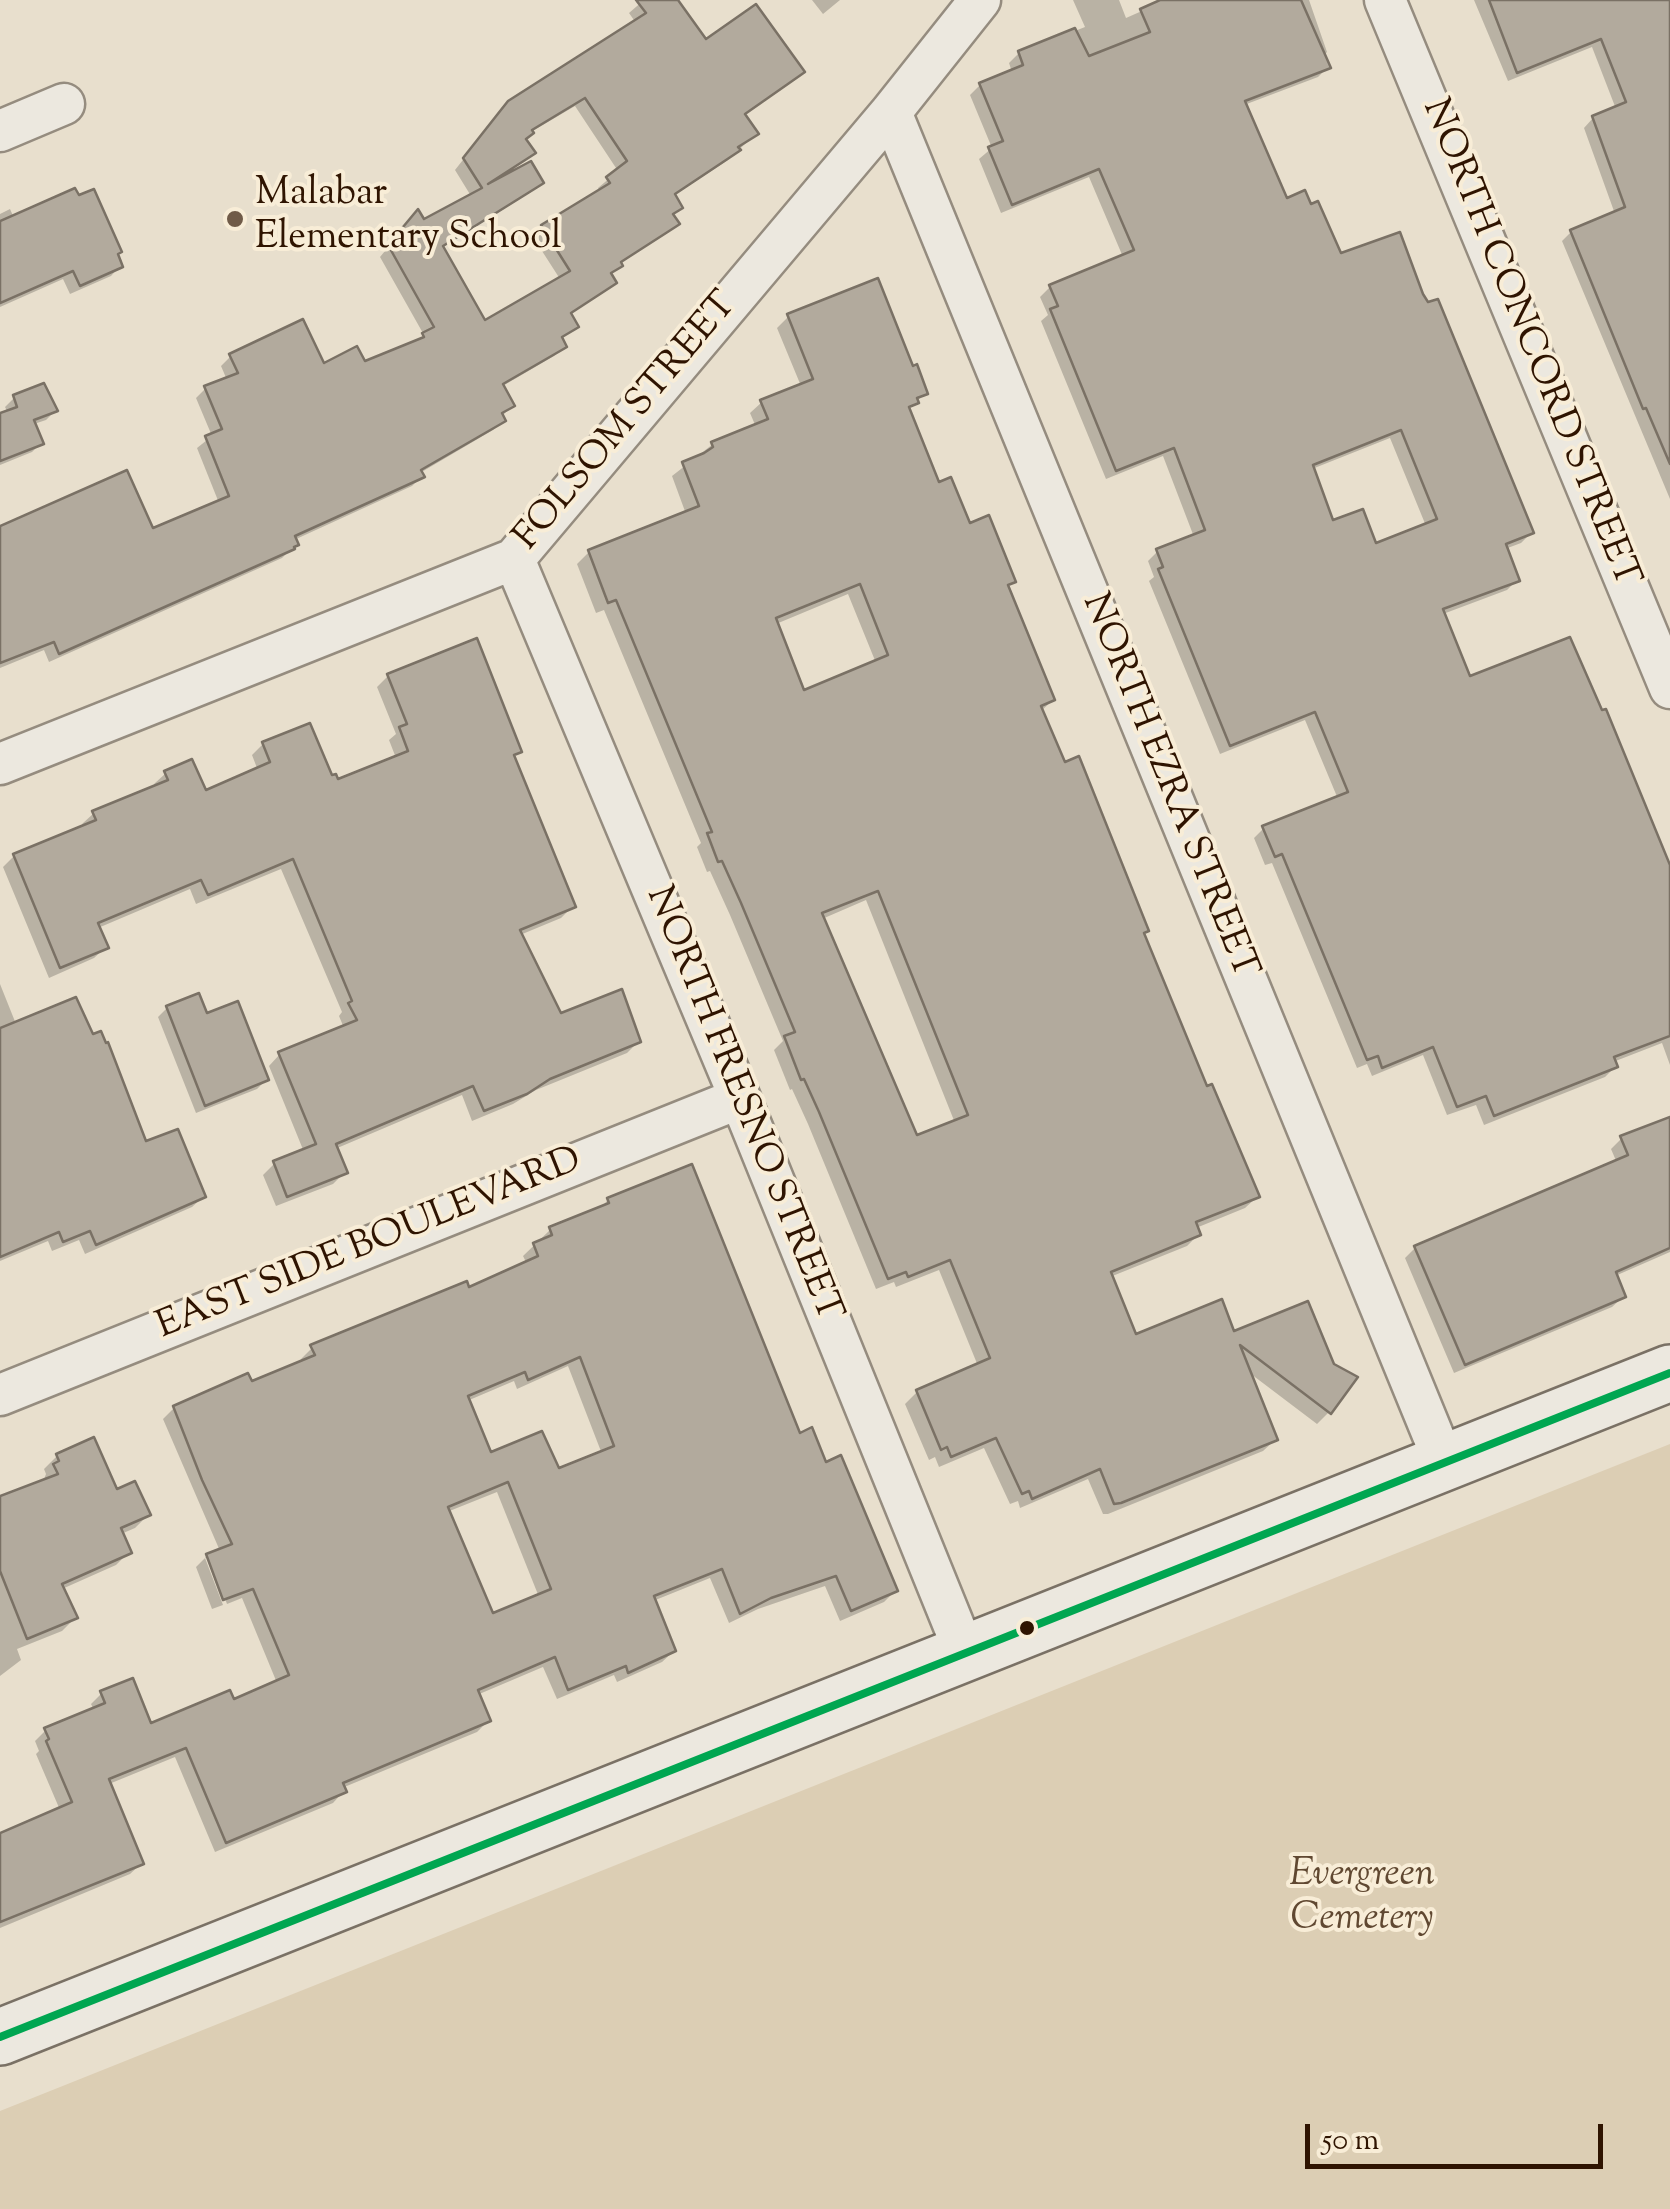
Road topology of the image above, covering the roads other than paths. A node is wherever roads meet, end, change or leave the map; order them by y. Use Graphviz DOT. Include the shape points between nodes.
graph roads {
  1 [pos="980,0"];
  2 [pos="1385,0"];
  3 [pos="64,104"];
  4 [pos="891,112"];
  5 [pos="0,130"];
  6 [pos="514,558"];
  7 [pos="1670,688"];
  8 [pos="0,764"];
  9 [pos="740,1098"];
  10 [pos="1670,1372"];
  11 [pos="0,1394"];
  12 [pos="1444,1462"];
  13 [pos="965,1653"];
  14 [pos="0,2037"];
  1 -- 4 [label="street, FOLSOM STREET"];
  2 -- 7 [label="street, NORTH CONCORD STREET"];
  3 -- 5 [label="street"];
  4 -- 6 [label="street, FOLSOM STREET"];
  4 -- 12 [label="street, NORTH EZRA STREET"];
  6 -- 8 [label="street, FOLSOM STREET"];
  6 -- 9 [label="street, NORTH FRESNO STREET"];
  9 -- 11 [label="street, EAST SIDE BOULEVARD"];
  9 -- 13 [label="street, NORTH FRESNO STREET"];
  10 -- 12 [label="main road"];
  12 -- 13 [label="main road"];
  13 -- 14 [label="main road"];
}
